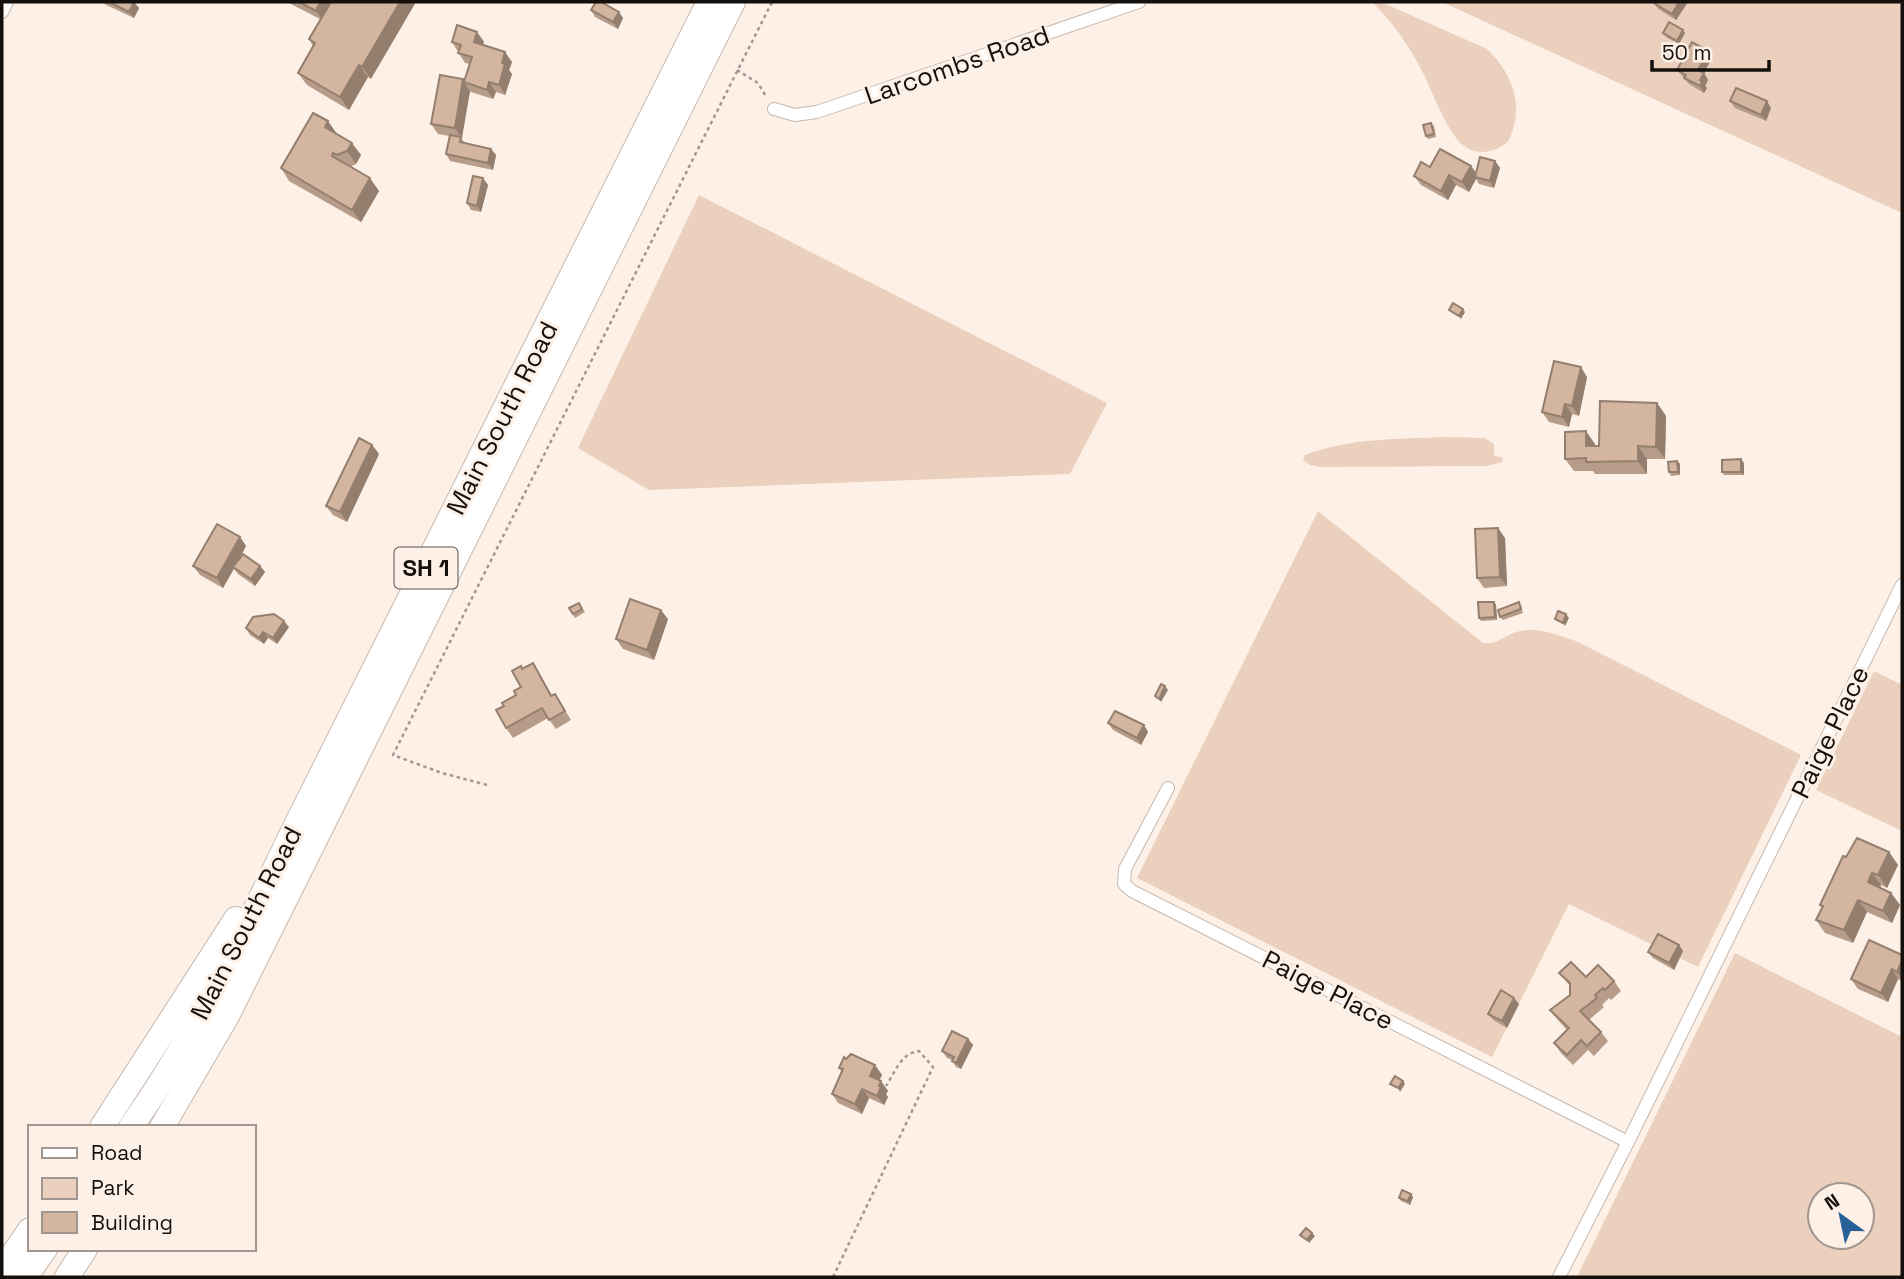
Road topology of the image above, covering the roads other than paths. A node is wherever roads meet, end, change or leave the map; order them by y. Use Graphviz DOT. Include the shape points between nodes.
graph roads {
  1 [pos="8,2"];
  2 [pos="709,2"];
  3 [pos="733,2"];
  4 [pos="1139,2"];
  5 [pos="2,12"];
  6 [pos="774,109"];
  7 [pos="1902,585"];
  8 [pos="1168,788"];
  9 [pos="296,825"];
  10 [pos="103,1125"];
  11 [pos="132,1125"];
  12 [pos="163,1125"];
  13 [pos="1628,1142"];
  14 [pos="28,1233"];
  15 [pos="44,1251"];
  16 [pos="84,1251"];
  17 [pos="95,1251"];
  18 [pos="2,1270"];
  19 [pos="25,1277"];
  20 [pos="67,1277"];
  21 [pos="80,1277"];
  22 [pos="1559,1277"];
  1 -- 5 [label="street"];
  2 -- 9 [label="highway, Main South Road / SH 1"];
  3 -- 12 [label="highway, Main South Road / SH 1" via="227,1016"];
  4 -- 6 [label="street, Larcombs Road" via="817,112 795,115"];
  7 -- 13 [label="street, Paige Place"];
  8 -- 13 [label="street, Paige Place" via="1125,869 1124,884 1132,891"];
  9 -- 10 [label="highway"];
  9 -- 11 [label="highway, Main South Road / SH 1" via="234,955"];
  13 -- 22 [label="street, Paige Place"];
  14 -- 18 [label="highway"];
  15 -- 19 [label="highway"];
  16 -- 20 [label="highway"];
  17 -- 21 [label="highway"];
}
